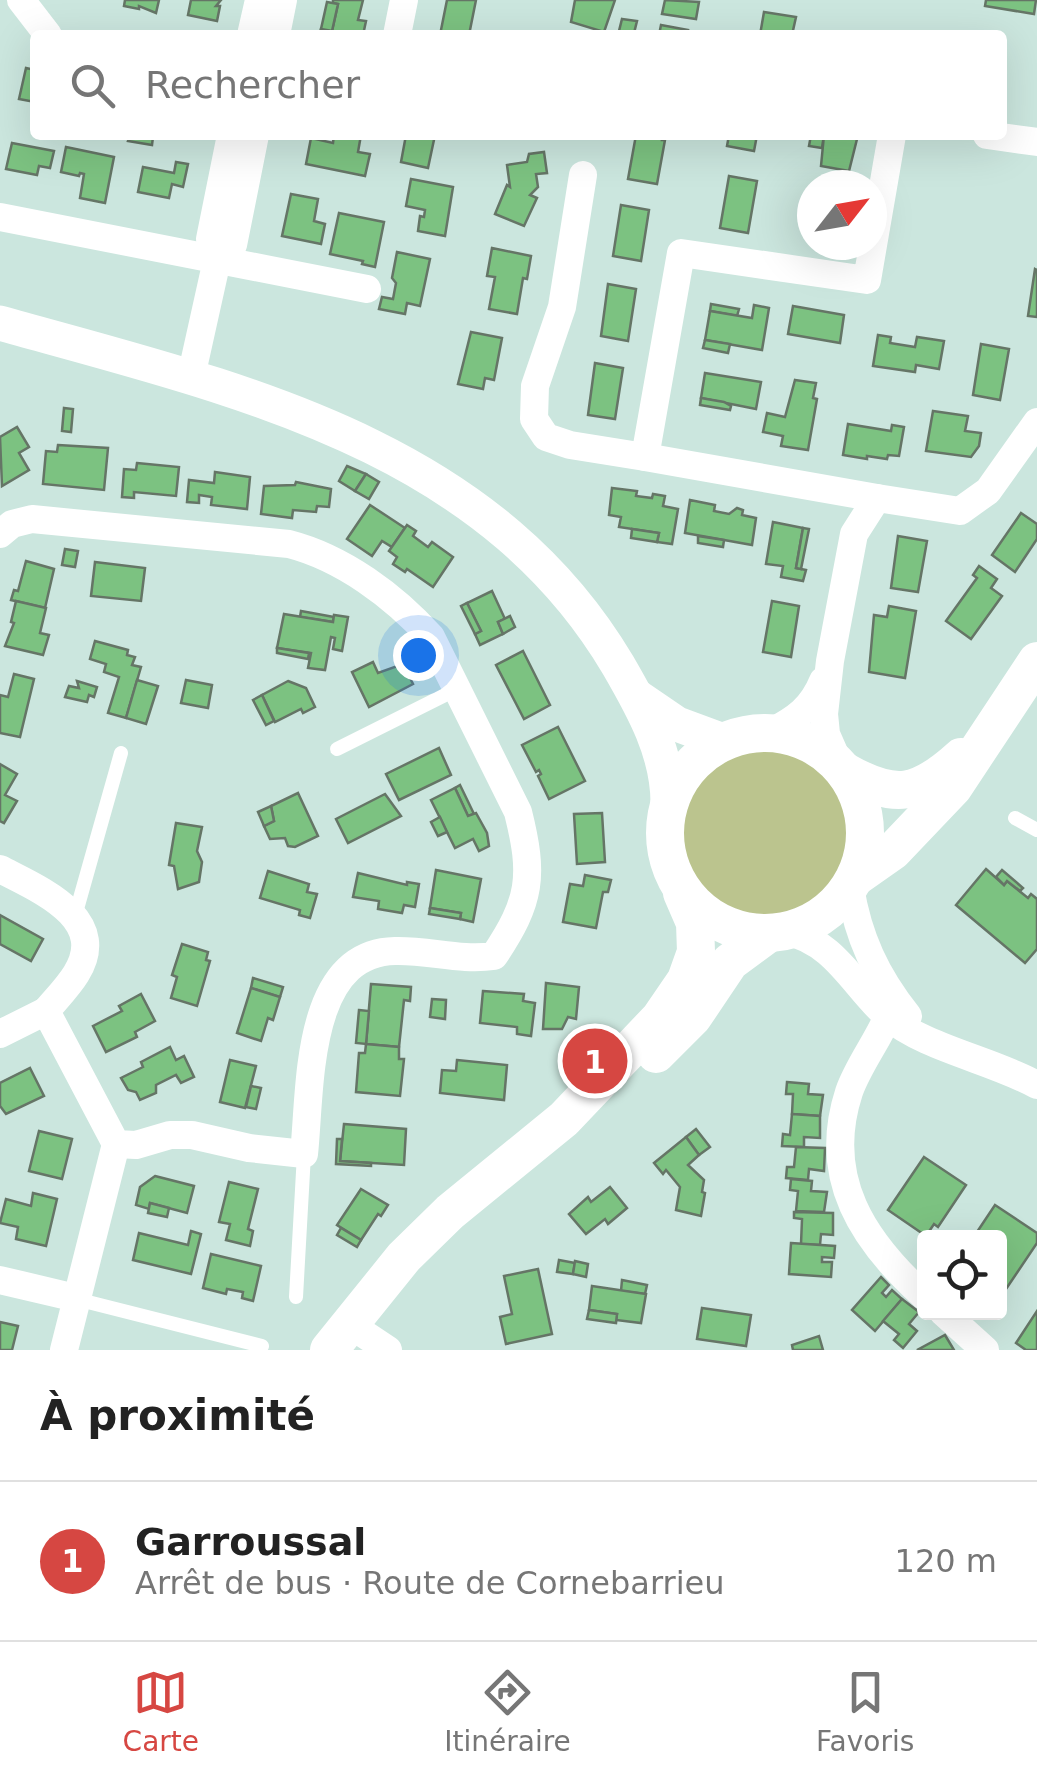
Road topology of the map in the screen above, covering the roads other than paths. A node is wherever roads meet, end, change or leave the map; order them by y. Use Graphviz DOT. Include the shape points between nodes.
graph roads {
  1 [pos="22,0"];
  2 [pos="258,0"];
  3 [pos="283,0"];
  4 [pos="404,0"];
  5 [pos="44,30"];
  6 [pos="252,30"];
  7 [pos="277,30"];
  8 [pos="398,30"];
  9 [pos="1007,138"];
  10 [pos="230,140"];
  11 [pos="255,140"];
  12 [pos="891,140"];
  13 [pos="1037,142"];
  14 [pos="583,175"];
  15 [pos="0,217"];
  16 [pos="217,260"];
  17 [pos="367,289"];
  18 [pos="0,323"];
  19 [pos="191,376"];
  20 [pos="1037,422"];
  21 [pos="645,457"];
  22 [pos="877,498"];
  23 [pos="0,534"];
  24 [pos="830,661"];
  25 [pos="1037,661"];
  26 [pos="457,689"];
  27 [pos="636,696"];
  28 [pos="771,732"];
  29 [pos="989,732"];
  30 [pos="722,741"];
  31 [pos="338,750"];
  32 [pos="120,753"];
  33 [pos="842,769"];
  34 [pos="668,806"];
  35 [pos="1015,818"];
  36 [pos="1037,830"];
  37 [pos="0,869"];
  38 [pos="677,882"];
  39 [pos="853,882"];
  40 [pos="76,916"];
  41 [pos="777,932"];
  42 [pos="46,1011"];
  43 [pos="888,1016"];
  44 [pos="0,1034"];
  45 [pos="930,1039"];
  46 [pos="1037,1084"];
  47 [pos="564,1119"];
  48 [pos="116,1144"];
  49 [pos="304,1154"];
  50 [pos="0,1280"];
  51 [pos="917,1290"];
  52 [pos="296,1297"];
  53 [pos="76,1298"];
  54 [pos="952,1320"];
  55 [pos="357,1342"];
  56 [pos="262,1346"];
  57 [pos="64,1350"];
  58 [pos="985,1350"];
  1 -- 5 [label="street"];
  2 -- 6 [label="street"];
  3 -- 7 [label="street"];
  4 -- 8 [label="street"];
  9 -- 13 [label="street"];
  10 -- 16 [label="street" via="210,239"];
  11 -- 16 [label="street" via="233,245"];
  12 -- 21 [label="street" via="867,280 681,254"];
  14 -- 21 [label="street" via="562,307 535,386 534,419 546,436 570,446"];
  15 -- 16 [label="street"];
  16 -- 17 [label="street"];
  16 -- 19 [label="street"];
  18 -- 19 [label="street"];
  19 -- 27 [label="street" via="339,430 446,486 554,577 592,623"];
  20 -- 22 [label="street" via="988,491 960,511"];
  21 -- 22 [label="street"];
  22 -- 24 [label="street" via="854,534"];
  23 -- 26 [label="street" via="32,520 315,551 410,614 432,637"];
  24 -- 28 [label="street" via="812,704"];
  24 -- 33 [label="street" via="826,734"];
  25 -- 29 [label="main road"];
  26 -- 31 [label="lane"];
  26 -- 49 [label="street" via="518,812 528,876 520,918 494,956 374,953 338,978 317,1032"];
  27 -- 30 [label="street" via="677,724"];
  27 -- 34 [label="street" via="666,772"];
  28 -- 30 [label="main road"];
  28 -- 33 [label="main road" via="809,742"];
  29 -- 33 [label="main road" via="935,779 908,791 869,785"];
  29 -- 39 [label="main road" via="930,814"];
  30 -- 34 [label="main road" via="688,767"];
  32 -- 40 [label="lane"];
  33 -- 39 [label="main road" via="860,799 866,830"];
  34 -- 38 [label="main road" via="665,845"];
  35 -- 36 [label="lane"];
  37 -- 40 [label="street"];
  38 -- 41 [label="main road" via="716,920 750,932"];
  38 -- 47 [label="main road" via="696,923 686,980 660,1018"];
  39 -- 41 [label="main road" via="820,918"];
  39 -- 45 [label="street" via="870,960"];
  40 -- 42 [label="street" via="84,953 78,973"];
  41 -- 43 [label="street" via="808,939 835,956"];
  41 -- 47 [label="main road" via="730,962 662,1050"];
  42 -- 44 [label="street"];
  42 -- 48 [label="street"];
  43 -- 45 [label="street"];
  43 -- 51 [label="street" via="849,1092 842,1166 867,1234"];
  45 -- 46 [label="street"];
  47 -- 55 [label="main road" via="404,1257"];
  48 -- 49 [label="street" via="192,1134"];
  48 -- 53 [label="street"];
  49 -- 52 [label="lane"];
  50 -- 53 [label="street"];
  53 -- 56 [label="lane"];
  53 -- 57 [label="street"];
  54 -- 58 [label="street"];
}
